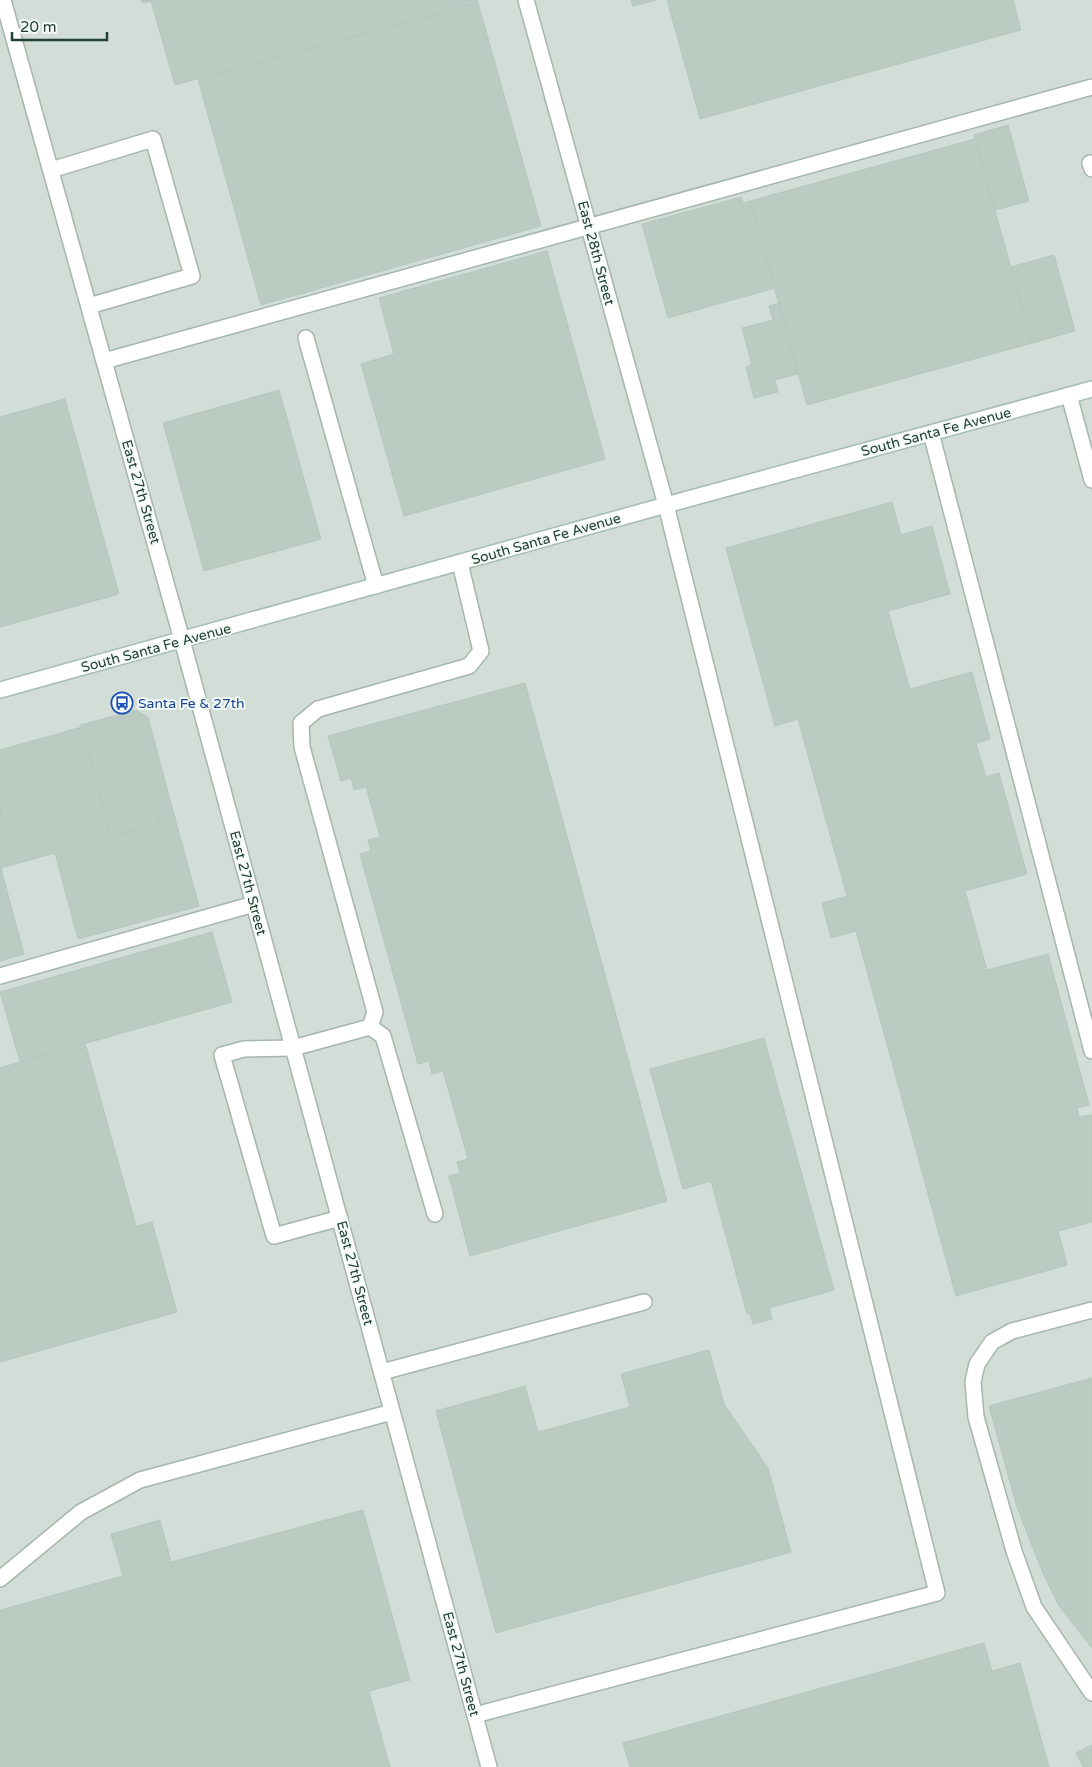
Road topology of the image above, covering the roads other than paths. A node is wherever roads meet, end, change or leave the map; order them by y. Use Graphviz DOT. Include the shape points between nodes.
graph roads {
  1 [pos="3,0"];
  2 [pos="526,0"];
  3 [pos="1092,87"];
  4 [pos="51,170"];
  5 [pos="589,226"];
  6 [pos="89,306"];
  7 [pos="306,338"];
  8 [pos="104,361"];
  9 [pos="1092,389"];
  10 [pos="1069,395"];
  11 [pos="931,433"];
  12 [pos="1092,480"];
  13 [pos="666,505"];
  14 [pos="460,563"];
  15 [pos="376,586"];
  16 [pos="182,640"];
  17 [pos="0,690"];
  18 [pos="254,904"];
  19 [pos="0,976"];
  20 [pos="370,1027"];
  21 [pos="292,1048"];
  22 [pos="1092,1051"];
  23 [pos="435,1214"];
  24 [pos="340,1218"];
  25 [pos="644,1302"];
  26 [pos="1092,1310"];
  27 [pos="382,1372"];
  28 [pos="392,1412"];
  29 [pos="0,1579"];
  30 [pos="1092,1694"];
  31 [pos="475,1715"];
  32 [pos="488,1767"];
  1 -- 4 [label="street, East 27th Street"];
  2 -- 5 [label="street, East 28th Street"];
  3 -- 5 [label="street"];
  4 -- 6 [label="street, East 27th Street"];
  4 -- 6 [label="street" via="153,139 192,276"];
  5 -- 8 [label="street"];
  5 -- 13 [label="street, East 28th Street"];
  6 -- 8 [label="street, East 27th Street"];
  7 -- 15 [label="street"];
  8 -- 16 [label="street, East 27th Street"];
  9 -- 10 [label="street, South Santa Fe Avenue"];
  10 -- 11 [label="street, South Santa Fe Avenue"];
  10 -- 12 [label="street"];
  11 -- 13 [label="street, South Santa Fe Avenue"];
  11 -- 22 [label="street"];
  13 -- 14 [label="street, South Santa Fe Avenue"];
  13 -- 31 [label="street, East 28th Street" via="937,1593"];
  14 -- 15 [label="street, South Santa Fe Avenue"];
  14 -- 20 [label="street" via="481,651 469,666 318,709 301,723 302,747 375,1012"];
  15 -- 16 [label="street, South Santa Fe Avenue"];
  16 -- 17 [label="street, South Santa Fe Avenue"];
  16 -- 18 [label="street, East 27th Street"];
  18 -- 19 [label="street"];
  18 -- 21 [label="street, East 27th Street"];
  20 -- 21 [label="street"];
  20 -- 23 [label="street" via="383,1036"];
  21 -- 24 [label="street, East 27th Street"];
  21 -- 24 [label="street" via="244,1049 222,1055 274,1236"];
  24 -- 27 [label="street, East 27th Street"];
  25 -- 27 [label="street"];
  26 -- 30 [label="street" via="1012,1331 992,1342 977,1364 973,1382 976,1417 1014,1551 1034,1607"];
  27 -- 28 [label="street, East 27th Street"];
  28 -- 29 [label="street" via="140,1480 81,1512"];
  28 -- 31 [label="street, East 27th Street"];
  31 -- 32 [label="street, East 27th Street"];
}
